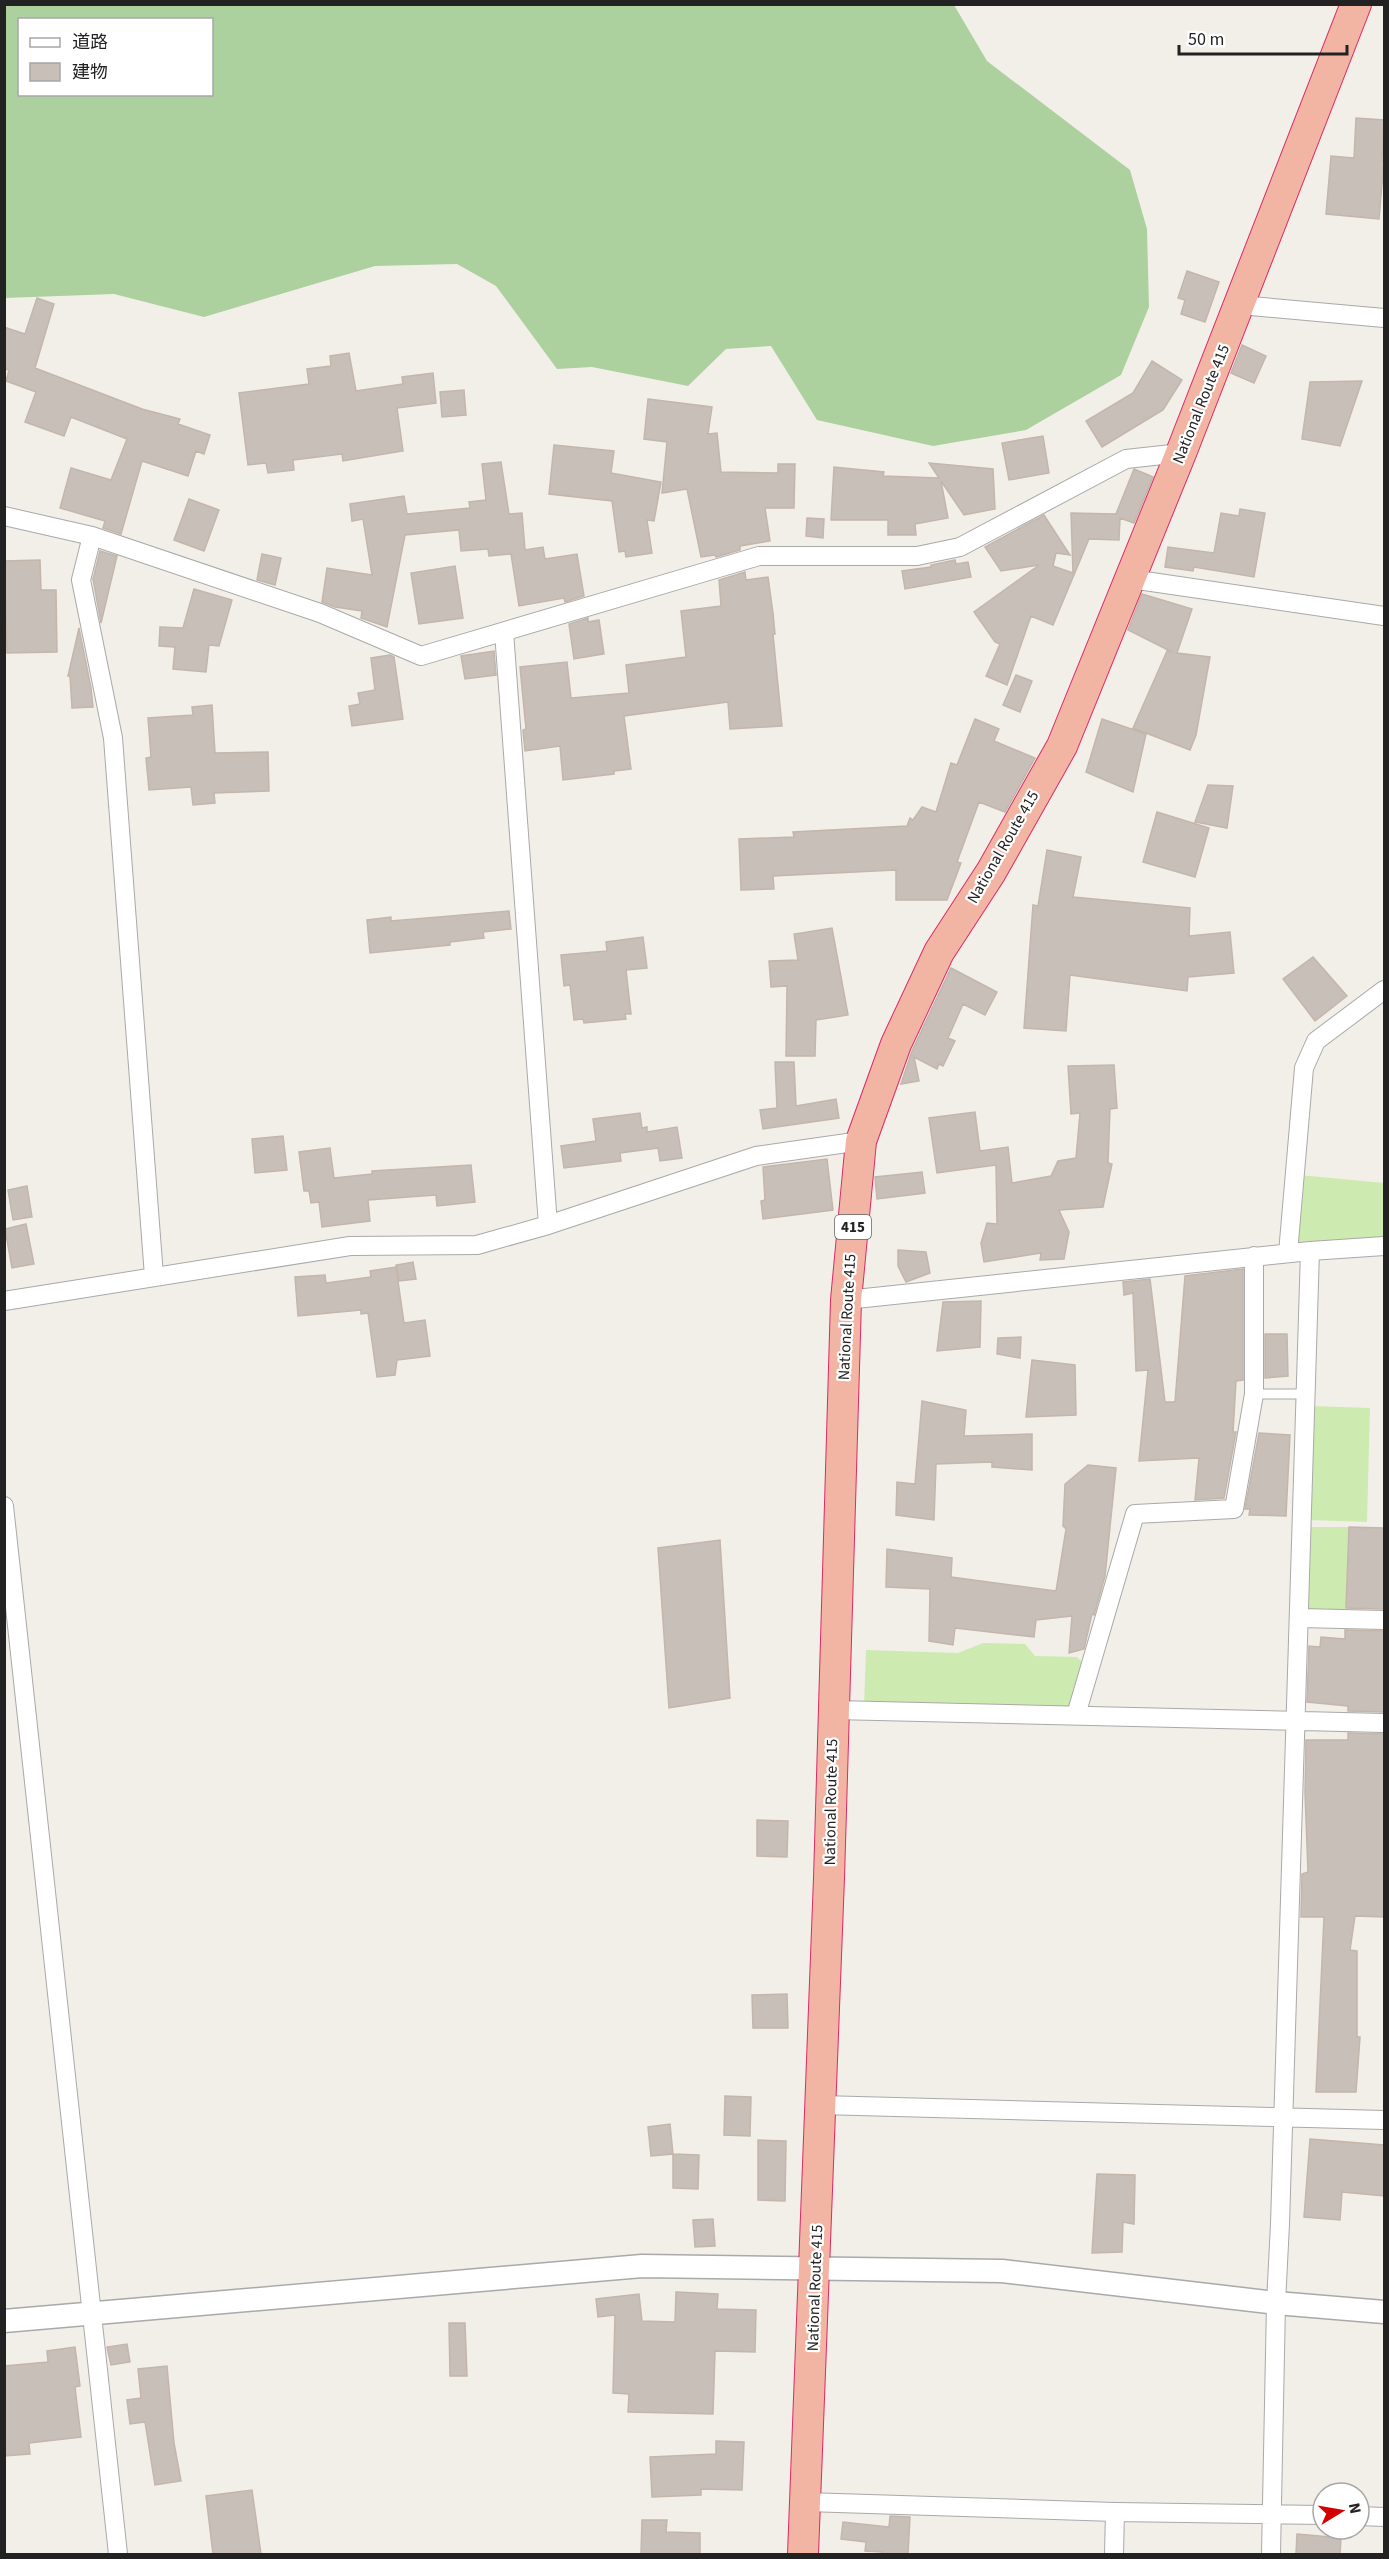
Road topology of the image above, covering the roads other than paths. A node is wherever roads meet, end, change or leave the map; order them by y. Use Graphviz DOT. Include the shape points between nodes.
graph roads {
  1 [pos="1356,4"];
  2 [pos="1240,305"];
  3 [pos="1384,318"];
  4 [pos="1181,453"];
  5 [pos="4,516"];
  6 [pos="92,536"];
  7 [pos="1131,579"];
  8 [pos="1384,616"];
  9 [pos="504,632"];
  10 [pos="1384,990"];
  11 [pos="861,1141"];
  12 [pos="548,1225"];
  13 [pos="1384,1246"];
  14 [pos="1310,1251"];
  15 [pos="1288,1253"];
  16 [pos="1254,1256"];
  17 [pos="154,1276"];
  18 [pos="846,1300"];
  19 [pos="4,1301"];
  20 [pos="1254,1394"];
  21 [pos="1306,1394"];
  22 [pos="4,1506"];
  23 [pos="1300,1618"];
  24 [pos="1384,1620"];
  25 [pos="834,1710"];
  26 [pos="1076,1715"];
  27 [pos="1296,1720"];
  28 [pos="1384,1723"];
  29 [pos="820,2105"];
  30 [pos="1282,2119"];
  31 [pos="1384,2120"];
  32 [pos="816,2269"];
  33 [pos="1276,2303"];
  34 [pos="91,2312"];
  35 [pos="1384,2312"];
  36 [pos="4,2321"];
  37 [pos="806,2502"];
  38 [pos="1115,2512"];
  39 [pos="1273,2513"];
  40 [pos="1311,2515"];
  41 [pos="118,2554"];
  42 [pos="803,2554"];
  43 [pos="1114,2554"];
  44 [pos="1271,2554"];
  1 -- 2 [label="highway, National Route 415 / 415"];
  2 -- 3 [label="street"];
  2 -- 4 [label="highway, National Route 415 / 415"];
  4 -- 7 [label="highway, National Route 415 / 415"];
  4 -- 9 [label="street" via="1126,459 960,547 917,556 759,556"];
  5 -- 6 [label="street"];
  6 -- 9 [label="street" via="320,613 421,656"];
  6 -- 17 [label="street" via="81,580 113,738"];
  7 -- 8 [label="street"];
  7 -- 11 [label="highway, National Route 415 / 415" via="1062,746 991,872 939,952 896,1044"];
  9 -- 12 [label="street"];
  10 -- 15 [label="street" via="1316,1041 1304,1068"];
  11 -- 12 [label="street" via="756,1156"];
  11 -- 18 [label="highway, National Route 415 / 415"];
  12 -- 17 [label="street" via="477,1245 351,1246"];
  13 -- 14 [label="street"];
  14 -- 15 [label="street"];
  14 -- 21 [label="street"];
  15 -- 16 [label="street"];
  16 -- 18 [label="street"];
  16 -- 20 [label="street"];
  17 -- 19 [label="street"];
  18 -- 25 [label="highway, National Route 415 / 415"];
  20 -- 21 [label="lane"];
  20 -- 26 [label="street" via="1234,1509 1135,1514"];
  21 -- 23 [label="street"];
  22 -- 34 [label="street"];
  23 -- 24 [label="street"];
  23 -- 27 [label="street"];
  25 -- 26 [label="street"];
  25 -- 29 [label="highway, National Route 415 / 415"];
  26 -- 27 [label="street"];
  27 -- 28 [label="street"];
  27 -- 30 [label="street"];
  29 -- 30 [label="street"];
  29 -- 32 [label="highway, National Route 415 / 415"];
  30 -- 31 [label="street"];
  30 -- 33 [label="street"];
  32 -- 33 [label="street" via="1002,2271"];
  32 -- 34 [label="street" via="642,2266"];
  32 -- 37 [label="highway, National Route 415 / 415"];
  33 -- 35 [label="street"];
  33 -- 39 [label="street"];
  34 -- 36 [label="street"];
  34 -- 41 [label="street"];
  37 -- 38 [label="street"];
  37 -- 42 [label="highway, National Route 415 / 415"];
  38 -- 39 [label="street"];
  38 -- 43 [label="street"];
  39 -- 40 [label="street"];
  39 -- 44 [label="street"];
}
